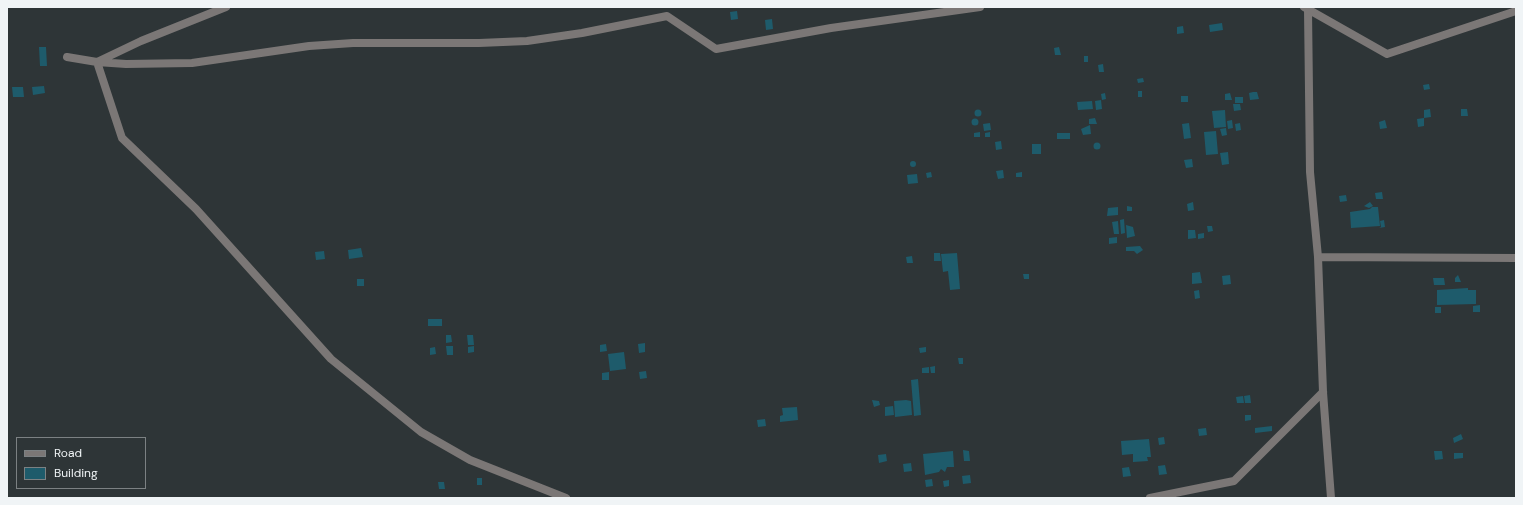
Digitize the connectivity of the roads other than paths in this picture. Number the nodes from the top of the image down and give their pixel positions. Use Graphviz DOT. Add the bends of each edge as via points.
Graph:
graph roads {
  1 [pos="226,7"];
  2 [pos="980,7"];
  3 [pos="1306,8"];
  4 [pos="1516,11"];
  5 [pos="68,57"];
  6 [pos="97,62"];
  7 [pos="1318,257"];
  8 [pos="1516,258"];
  9 [pos="1324,392"];
  10 [pos="566,498"];
  11 [pos="1150,498"];
  12 [pos="1331,498"];
  1 -- 6 [label="street" via="141,41"];
  2 -- 6 [label="street" via="831,28 716,49 667,16 527,41 353,43 309,46 192,63"];
  3 -- 4 [label="street" via="1387,54"];
  3 -- 7 [label="street" via="1310,172"];
  5 -- 6 [label="street"];
  6 -- 10 [label="street" via="122,138 196,209 331,359 421,432 470,460"];
  7 -- 8 [label="street"];
  7 -- 9 [label="street"];
  9 -- 11 [label="street" via="1234,481"];
  9 -- 12 [label="street"];
}
